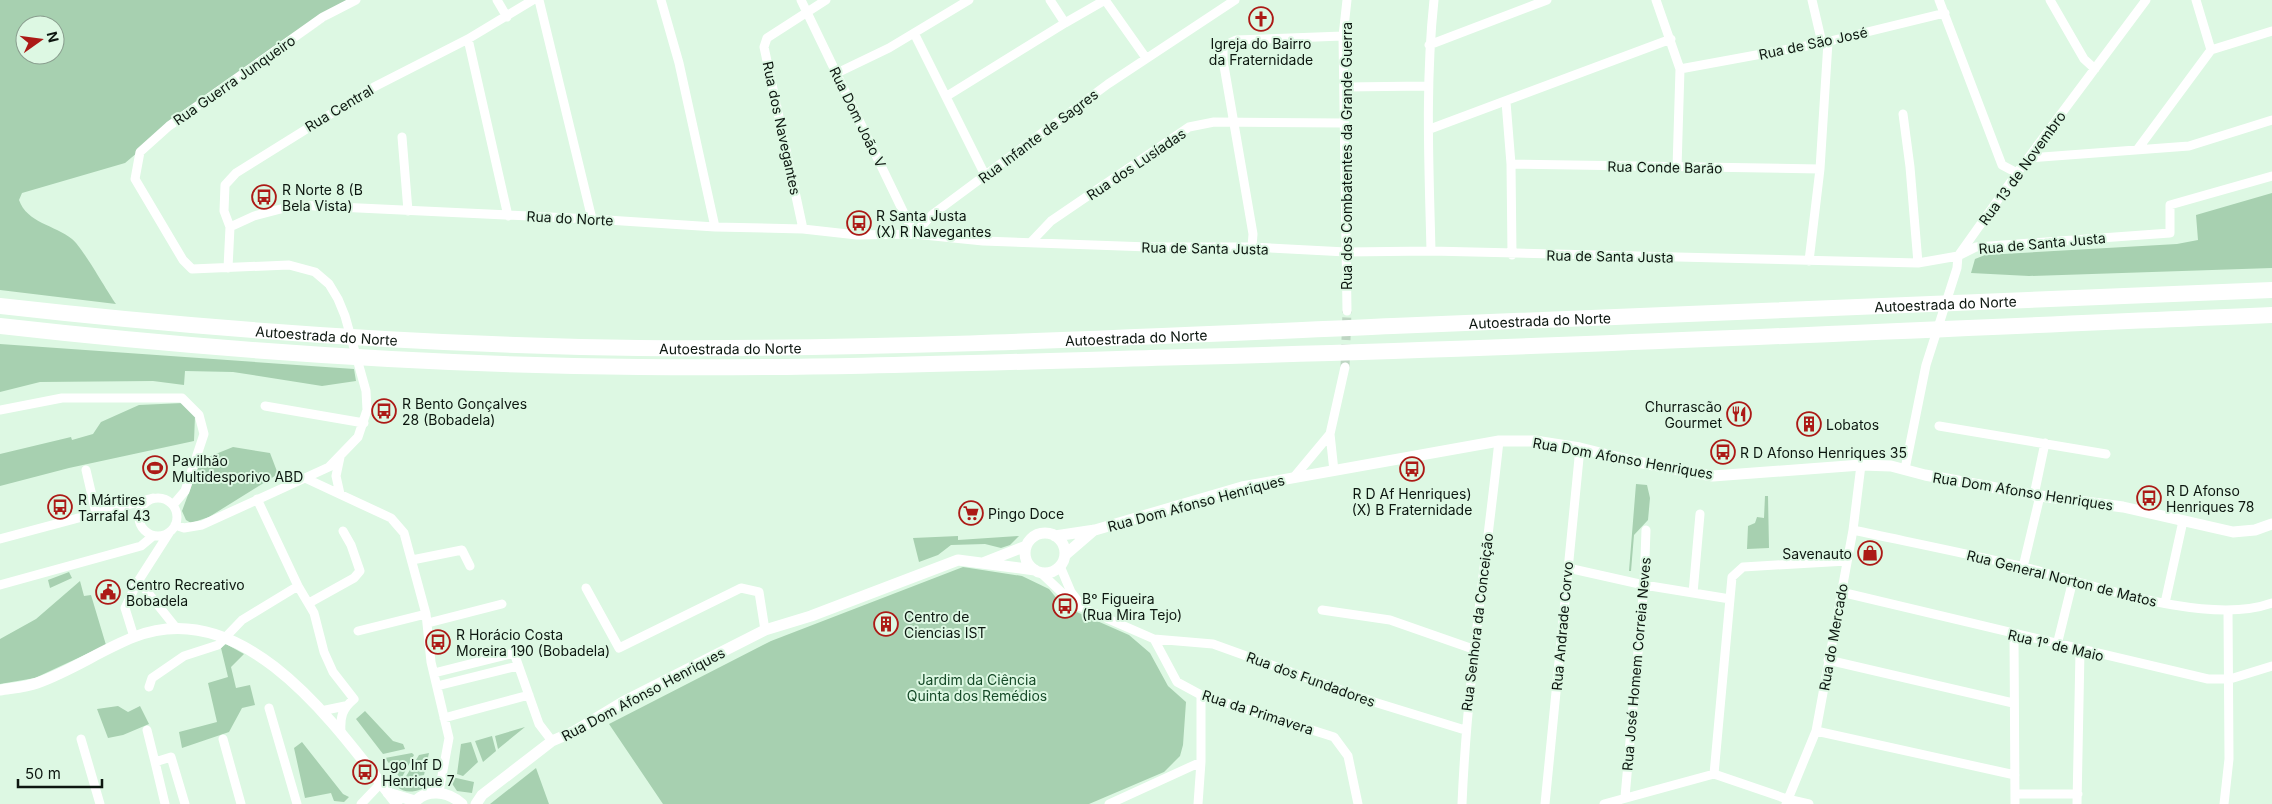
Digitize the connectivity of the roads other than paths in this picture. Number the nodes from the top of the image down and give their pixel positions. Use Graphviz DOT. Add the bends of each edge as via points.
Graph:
graph roads {
  1 [pos="356,0"];
  2 [pos="497,0"];
  3 [pos="533,0"];
  4 [pos="539,0"];
  5 [pos="661,0"];
  6 [pos="801,0"];
  7 [pos="826,0"];
  8 [pos="969,0"];
  9 [pos="1050,0"];
  10 [pos="1106,0"];
  11 [pos="1235,0"];
  12 [pos="1347,0"];
  13 [pos="1434,0"];
  14 [pos="1547,0"];
  15 [pos="1656,0"];
  16 [pos="1812,0"];
  17 [pos="1939,0"];
  18 [pos="2050,0"];
  19 [pos="2196,0"];
  20 [pos="2144,1"];
  21 [pos="808,13"];
  22 [pos="1945,13"];
  23 [pos="507,17"];
  24 [pos="1065,23"];
  25 [pos="2272,31"];
  26 [pos="914,33"];
  27 [pos="1343,36"];
  28 [pos="468,39"];
  29 [pos="1671,39"];
  30 [pos="1825,42"];
  31 [pos="1429,45"];
  32 [pos="2211,50"];
  33 [pos="1146,58"];
  34 [pos="1680,69"];
  35 [pos="2095,69"];
  36 [pos="837,73"];
  37 [pos="1427,86"];
  38 [pos="1344,87"];
  39 [pos="947,96"];
  40 [pos="1506,102"];
  41 [pos="1903,114"];
  42 [pos="2272,120"];
  43 [pos="1234,121"];
  44 [pos="1344,123"];
  45 [pos="1430,129"];
  46 [pos="402,137"];
  47 [pos="2137,150"];
  48 [pos="2030,158"];
  49 [pos="1511,164"];
  50 [pos="1677,168"];
  51 [pos="1820,169"];
  52 [pos="2017,173"];
  53 [pos="985,175"];
  54 [pos="2272,176"];
  55 [pos="408,211"];
  56 [pos="508,216"];
  57 [pos="592,219"];
  58 [pos="230,227"];
  59 [pos="715,227"];
  60 [pos="803,229"];
  61 [pos="914,234"];
  62 [pos="1032,241"];
  63 [pos="1252,247"];
  64 [pos="1431,251"];
  65 [pos="1346,252"];
  66 [pos="1512,254"];
  67 [pos="1958,256"];
  68 [pos="1809,261"];
  69 [pos="1918,264"];
  70 [pos="228,268"];
  71 [pos="2272,290"];
  72 [pos="0,306"];
  73 [pos="1347,311"];
  74 [pos="2272,315"];
  75 [pos="0,326"];
  76 [pos="1345,367"];
  77 [pos="265,406"];
  78 [pos="0,410"];
  79 [pos="364,423"];
  80 [pos="1939,426"];
  81 [pos="1330,434"];
  82 [pos="1499,441"];
  83 [pos="2045,443"];
  84 [pos="1580,448"];
  85 [pos="2106,454"];
  86 [pos="340,457"];
  87 [pos="1861,465"];
  88 [pos="1905,469"];
  89 [pos="86,470"];
  90 [pos="1334,471"];
  91 [pos="1295,476"];
  92 [pos="305,478"];
  93 [pos="340,494"];
  94 [pos="2037,496"];
  95 [pos="153,498"];
  96 [pos="257,499"];
  97 [pos="173,505"];
  98 [pos="96,513"];
  99 [pos="1700,514"];
  100 [pos="2183,521"];
  101 [pos="2272,524"];
  102 [pos="172,529"];
  103 [pos="1095,530"];
  104 [pos="1646,530"];
  105 [pos="1853,530"];
  106 [pos="343,531"];
  107 [pos="153,536"];
  108 [pos="1055,536"];
  109 [pos="0,539"];
  110 [pos="1026,546"];
  111 [pos="412,560"];
  112 [pos="1062,560"];
  113 [pos="985,562"];
  114 [pos="1847,562"];
  115 [pos="470,566"];
  116 [pos="2023,567"];
  117 [pos="1568,568"];
  118 [pos="1038,571"];
  119 [pos="2073,580"];
  120 [pos="0,585"];
  121 [pos="1644,585"];
  122 [pos="298,586"];
  123 [pos="586,588"];
  124 [pos="145,589"];
  125 [pos="1841,592"];
  126 [pos="1693,593"];
  127 [pos="1730,599"];
  128 [pos="309,603"];
  129 [pos="2165,603"];
  130 [pos="2272,603"];
  131 [pos="502,604"];
  132 [pos="1082,607"];
  133 [pos="1322,610"];
  134 [pos="2228,611"];
  135 [pos="426,614"];
  136 [pos="428,623"];
  137 [pos="177,629"];
  138 [pos="765,630"];
  139 [pos="358,631"];
  140 [pos="2014,635"];
  141 [pos="134,637"];
  142 [pos="226,638"];
  143 [pos="1154,639"];
  144 [pos="2057,645"];
  145 [pos="1473,649"];
  146 [pos="2080,651"];
  147 [pos="1828,660"];
  148 [pos="518,666"];
  149 [pos="2272,666"];
  150 [pos="434,673"];
  151 [pos="2230,679"];
  152 [pos="149,686"];
  153 [pos="437,686"];
  154 [pos="0,690"];
  155 [pos="529,695"];
  156 [pos="1201,695"];
  157 [pos="2014,702"];
  158 [pos="345,706"];
  159 [pos="269,708"];
  160 [pos="321,711"];
  161 [pos="444,718"];
  162 [pos="147,730"];
  163 [pos="1465,730"];
  164 [pos="1816,731"];
  165 [pos="341,732"];
  166 [pos="80,739"];
  167 [pos="223,739"];
  168 [pos="552,741"];
  169 [pos="155,762"];
  170 [pos="1201,762"];
  171 [pos="1714,774"];
  172 [pos="2015,775"];
  173 [pos="384,788"];
  174 [pos="439,792"];
  175 [pos="2016,794"];
  176 [pos="2078,794"];
  177 [pos="1625,798"];
  178 [pos="479,800"];
  179 [pos="414,802"];
  180 [pos="1786,802"];
  181 [pos="461,803"];
  182 [pos="100,804"];
  183 [pos="165,804"];
  184 [pos="184,804"];
  185 [pos="241,804"];
  186 [pos="297,804"];
  187 [pos="361,804"];
  188 [pos="396,804"];
  189 [pos="1109,804"];
  190 [pos="1198,804"];
  191 [pos="1358,804"];
  192 [pos="1462,804"];
  193 [pos="1545,804"];
  194 [pos="1604,804"];
  195 [pos="1809,804"];
  196 [pos="2015,804"];
  197 [pos="2078,804"];
  198 [pos="2224,804"];
  1 -- 70 [label="street, Rua Guerra Junqueiro" via="323,17 169,126 140,152 135,179 183,260 192,269"];
  2 -- 23 [label="street"];
  3 -- 23 [label="street, Rua Central"];
  4 -- 57 [label="street"];
  5 -- 59 [label="street" via="679,63"];
  6 -- 21 [label="street, Rua Dom João V"];
  7 -- 21 [label="street, Rua dos Navegantes"];
  8 -- 26 [label="street"];
  9 -- 24 [label="street"];
  10 -- 24 [label="street"];
  10 -- 33 [label="street"];
  11 -- 33 [label="street, Rua Infante de Sagres"];
  12 -- 27 [label="street, Rua dos Combatentes da Grande Guerra"];
  13 -- 31 [label="street"];
  14 -- 31 [label="street"];
  15 -- 29 [label="street"];
  16 -- 30 [label="street"];
  17 -- 22 [label="street"];
  18 -- 35 [label="street" via="2084,59"];
  19 -- 32 [label="street"];
  20 -- 35 [label="street, Rua 13 de Novembro"];
  21 -- 36 [label="street, Rua Dom João V"];
  21 -- 60 [label="street, Rua dos Navegantes" via="768,38 764,47"];
  22 -- 30 [label="street, Rua de São José"];
  22 -- 52 [label="street" via="2002,165"];
  23 -- 28 [label="street, Rua Central"];
  24 -- 39 [label="street"];
  25 -- 32 [label="street"];
  26 -- 36 [label="street"];
  26 -- 39 [label="street"];
  27 -- 38 [label="street, Rua dos Combatentes da Grande Guerra"];
  27 -- 43 [label="street" via="1236,40 1224,46 1223,60"];
  28 -- 56 [label="street"];
  28 -- 58 [label="street, Rua Central" via="374,87 236,173 225,185 224,211"];
  29 -- 34 [label="street"];
  29 -- 40 [label="street"];
  30 -- 34 [label="street, Rua de São José"];
  30 -- 51 [label="street"];
  31 -- 37 [label="street"];
  32 -- 47 [label="street"];
  33 -- 53 [label="street, Rua Infante de Sagres"];
  34 -- 50 [label="street"];
  35 -- 48 [label="street, Rua 13 de Novembro"];
  36 -- 61 [label="street, Rua Dom João V"];
  37 -- 38 [label="street"];
  37 -- 45 [label="street"];
  38 -- 44 [label="street, Rua dos Combatentes da Grande Guerra"];
  39 -- 53 [label="street"];
  40 -- 45 [label="street"];
  40 -- 49 [label="street"];
  41 -- 69 [label="street"];
  42 -- 47 [label="street" via="2189,146"];
  43 -- 44 [label="street, Rua dos Lusíadas"];
  43 -- 62 [label="street, Rua dos Lusíadas" via="1189,127 1050,221"];
  43 -- 63 [label="street" via="1253,234"];
  44 -- 65 [label="street, Rua dos Combatentes da Grande Guerra"];
  45 -- 64 [label="street"];
  46 -- 55 [label="street"];
  47 -- 48 [label="street"];
  48 -- 52 [label="street, Rua 13 de Novembro"];
  49 -- 50 [label="street, Rua Conde Barão"];
  49 -- 66 [label="street"];
  50 -- 51 [label="street, Rua Conde Barão"];
  51 -- 68 [label="street"];
  52 -- 67 [label="street, Rua 13 de Novembro"];
  53 -- 61 [label="street, Rua Infante de Sagres" via="933,214"];
  54 -- 67 [label="street, Rua de Santa Justa" via="2170,206 2170,233 1987,245"];
  55 -- 56 [label="street, Rua do Norte"];
  55 -- 58 [label="street, Rua do Norte" via="296,206 254,216"];
  56 -- 57 [label="street, Rua do Norte"];
  57 -- 59 [label="street, Rua do Norte"];
  58 -- 70 [label="street, Rua Central"];
  59 -- 60 [label="street, Rua do Norte"];
  60 -- 61 [label="street, Rua do Norte" via="857,235"];
  61 -- 62 [label="street, Rua de Santa Justa" via="983,241"];
  62 -- 63 [label="street, Rua de Santa Justa" via="1149,247"];
  63 -- 65 [label="street, Rua de Santa Justa"];
  64 -- 65 [label="street, Rua de Santa Justa"];
  64 -- 66 [label="street, Rua de Santa Justa"];
  65 -- 73 [label="street, Rua dos Combatentes da Grande Guerra"];
  66 -- 68 [label="street, Rua de Santa Justa"];
  67 -- 69 [label="street, Rua de Santa Justa"];
  67 -- 88 [label="street" via="1926,365"];
  68 -- 69 [label="street, Rua de Santa Justa"];
  70 -- 79 [label="street" via="289,265 315,272 329,284 345,316 363,375 367,410"];
  71 -- 72 [label="highway, Autoestrada do Norte" via="870,347 632,348 399,339"];
  74 -- 75 [label="highway, Autoestrada do Norte" via="1401,352 976,364 653,368 248,350"];
  76 -- 81 [label="street"];
  77 -- 79 [label="street"];
  78 -- 97 [label="street" via="62,398 182,398 199,415 204,434 185,491"];
  79 -- 86 [label="street" via="358,437"];
  80 -- 83 [label="street"];
  81 -- 90 [label="street"];
  81 -- 91 [label="street"];
  82 -- 84 [label="street, Rua Dom Afonso Henriques" via="1535,441"];
  82 -- 90 [label="street, Rua Dom Afonso Henriques"];
  82 -- 145 [label="street, Rua Senhora da Conceição"];
  83 -- 85 [label="street"];
  83 -- 94 [label="street"];
  84 -- 87 [label="street, Rua Dom Afonso Henriques" via="1713,476"];
  84 -- 117 [label="street, Rua Andrade Corvo"];
  86 -- 92 [label="street" via="329,467"];
  86 -- 93 [label="street" via="336,476"];
  87 -- 88 [label="street, Rua Dom Afonso Henriques"];
  87 -- 105 [label="street, Rua do Mercado"];
  88 -- 94 [label="street, Rua Dom Afonso Henriques"];
  89 -- 98 [label="street"];
  90 -- 91 [label="street, Rua Dom Afonso Henriques"];
  91 -- 103 [label="street, Rua Dom Afonso Henriques" via="1242,487"];
  92 -- 93 [label="street"];
  92 -- 96 [label="street"];
  93 -- 111 [label="street" via="391,518 404,533"];
  94 -- 100 [label="street, Rua Dom Afonso Henriques" via="2124,508"];
  94 -- 116 [label="street"];
  95 -- 97 [label="street" via="164,499"];
  95 -- 98 [label="street"];
  95 -- 107 [label="street" via="138,514 144,530"];
  96 -- 102 [label="street" via="202,525"];
  96 -- 122 [label="street"];
  97 -- 102 [label="street" via="177,515"];
  98 -- 109 [label="street"];
  99 -- 126 [label="street"];
  100 -- 101 [label="street, Rua Dom Afonso Henriques" via="2233,532"];
  100 -- 129 [label="street"];
  102 -- 107 [label="street"];
  102 -- 141 [label="street" via="125,608"];
  103 -- 108 [label="street, Rua Dom Afonso Henriques"];
  103 -- 112 [label="street, Rua Dom Afonso Henriques"];
  104 -- 121 [label="street, Rua José Homem Correia Neves"];
  105 -- 114 [label="street, Rua do Mercado"];
  105 -- 116 [label="street, Rua General Norton de Matos"];
  106 -- 128 [label="street" via="360,571 354,578"];
  107 -- 120 [label="street" via="141,546"];
  108 -- 110 [label="street" via="1039,534"];
  108 -- 112 [label="street" via="1063,544"];
  110 -- 113 [label="street, Rua Dom Afonso Henriques"];
  110 -- 118 [label="street" via="1026,560"];
  111 -- 115 [label="street" via="462,550"];
  111 -- 135 [label="street"];
  112 -- 118 [label="street" via="1054,570"];
  112 -- 132 [label="street" via="1076,600"];
  113 -- 118 [label="street, Rua Dom Afonso Henriques"];
  113 -- 138 [label="street, Rua Dom Afonso Henriques" via="958,560 811,616"];
  114 -- 125 [label="street, Rua do Mercado"];
  114 -- 127 [label="street" via="1744,567 1732,577"];
  116 -- 119 [label="street, Rua General Norton de Matos"];
  117 -- 121 [label="street"];
  117 -- 193 [label="street, Rua Andrade Corvo"];
  118 -- 132 [label="street" via="1069,601"];
  119 -- 129 [label="street, Rua General Norton de Matos"];
  119 -- 144 [label="street"];
  121 -- 126 [label="street"];
  121 -- 177 [label="street, Rua José Homem Correia Neves"];
  122 -- 128 [label="street"];
  122 -- 142 [label="street" via="254,611"];
  123 -- 138 [label="street" via="619,648 740,588 759,592"];
  124 -- 137 [label="street"];
  125 -- 140 [label="street, Rua 1º de Maio"];
  125 -- 147 [label="street, Rua do Mercado"];
  126 -- 127 [label="street"];
  127 -- 171 [label="street"];
  128 -- 158 [label="street" via="333,672 354,699"];
  129 -- 134 [label="street, Rua General Norton de Matos"];
  130 -- 134 [label="street, Rua General Norton de Matos"];
  131 -- 136 [label="street"];
  132 -- 143 [label="street"];
  133 -- 145 [label="street" via="1390,620"];
  134 -- 151 [label="street"];
  135 -- 136 [label="street"];
  135 -- 139 [label="street"];
  136 -- 150 [label="street"];
  137 -- 141 [label="street"];
  137 -- 142 [label="street" via="186,628"];
  138 -- 168 [label="street, Rua Dom Afonso Henriques"];
  140 -- 144 [label="street, Rua 1º de Maio"];
  140 -- 157 [label="street"];
  141 -- 154 [label="street" via="36,683"];
  142 -- 152 [label="street" via="184,656 152,678"];
  142 -- 160 [label="street" via="268,662"];
  143 -- 156 [label="street, Rua da Primavera" via="1177,682"];
  143 -- 163 [label="street, Rua dos Fundadores" via="1213,644 1374,702"];
  144 -- 146 [label="street, Rua 1º de Maio"];
  145 -- 163 [label="street, Rua Senhora da Conceição"];
  146 -- 151 [label="street, Rua 1º de Maio" via="2208,680"];
  146 -- 176 [label="street"];
  147 -- 157 [label="street"];
  147 -- 164 [label="street, Rua do Mercado"];
  148 -- 150 [label="street" via="514,653"];
  148 -- 153 [label="street"];
  148 -- 155 [label="street"];
  149 -- 151 [label="street, Rua 1º de Maio"];
  150 -- 153 [label="street"];
  151 -- 198 [label="street" via="2229,759"];
  153 -- 161 [label="street"];
  155 -- 161 [label="street"];
  155 -- 168 [label="street" via="539,724"];
  156 -- 170 [label="street"];
  156 -- 191 [label="street, Rua da Primavera" via="1334,737 1348,756"];
  157 -- 172 [label="street"];
  158 -- 160 [label="street"];
  158 -- 165 [label="street" via="341,714"];
  159 -- 186 [label="street"];
  160 -- 165 [label="street"];
  161 -- 174 [label="street" via="449,738"];
  162 -- 169 [label="street"];
  163 -- 192 [label="street, Rua Senhora da Conceição"];
  164 -- 172 [label="street"];
  164 -- 180 [label="street, Rua do Mercado"];
  165 -- 173 [label="street"];
  166 -- 182 [label="street"];
  167 -- 185 [label="street"];
  168 -- 178 [label="street, Rua Dom Afonso Henriques"];
  169 -- 183 [label="street"];
  169 -- 184 [label="street" via="171,757"];
  170 -- 189 [label="street"];
  170 -- 190 [label="street"];
  171 -- 177 [label="street"];
  171 -- 180 [label="street"];
  172 -- 175 [label="street"];
  173 -- 179 [label="street"];
  173 -- 187 [label="street"];
  173 -- 188 [label="street"];
  174 -- 179 [label="street" via="426,794"];
  174 -- 181 [label="street" via="451,795"];
  175 -- 176 [label="street"];
  175 -- 196 [label="street"];
  176 -- 197 [label="street"];
  177 -- 194 [label="street"];
  178 -- 181 [label="street, Rua Dom Afonso Henriques"];
  180 -- 195 [label="street"];
}
